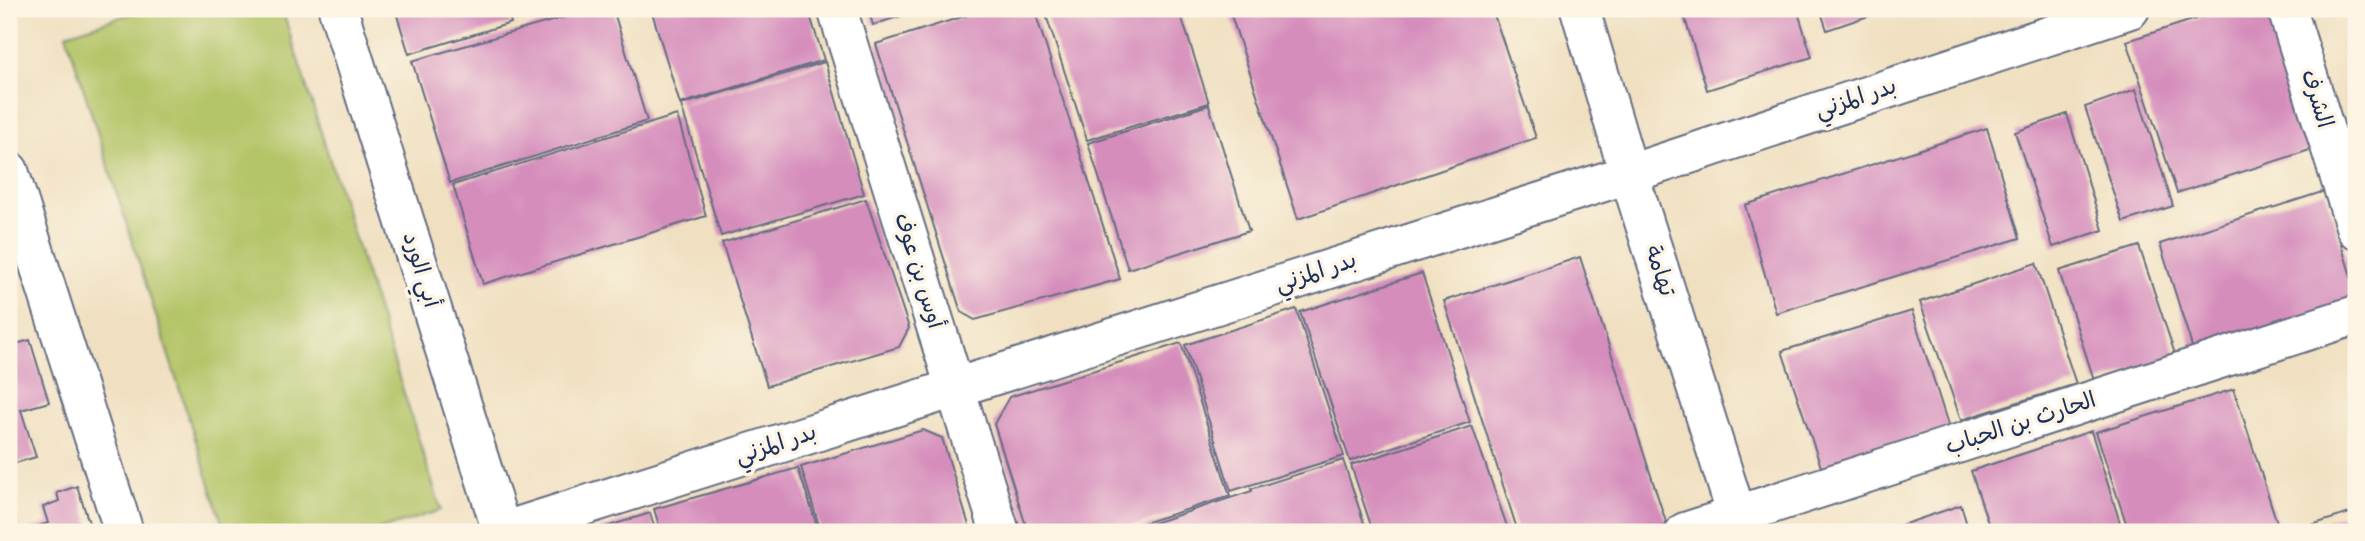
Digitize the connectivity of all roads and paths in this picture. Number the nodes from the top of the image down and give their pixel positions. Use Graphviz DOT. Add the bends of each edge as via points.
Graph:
graph roads {
  1 [pos="338,9"];
  2 [pos="837,9"];
  3 [pos="1580,9"];
  4 [pos="2130,9"];
  5 [pos="2287,9"];
  6 [pos="9,171"];
  7 [pos="1629,174"];
  8 [pos="2356,229"];
  9 [pos="2356,316"];
  10 [pos="954,388"];
  11 [pos="1740,524"];
  12 [pos="124,532"];
  13 [pos="501,532"];
  14 [pos="1000,532"];
  15 [pos="1685,532"];
  1 -- 13 [label="street, أبي الورد"];
  2 -- 10 [label="street, أوس بن عوف"];
  3 -- 7 [label="street, تهامة"];
  4 -- 7 [label="street, بدر المزني"];
  5 -- 8 [label="street, الشرف"];
  6 -- 12 [label="street"];
  7 -- 10 [label="street, بدر المزني"];
  7 -- 11 [label="street, تهامة"];
  9 -- 11 [label="street, الحارث بن الحباب"];
  10 -- 13 [label="street, بدر المزني"];
  10 -- 14 [label="street, أوس بن عوف"];
  11 -- 15 [label="street, الحارث بن الحباب"];
}
